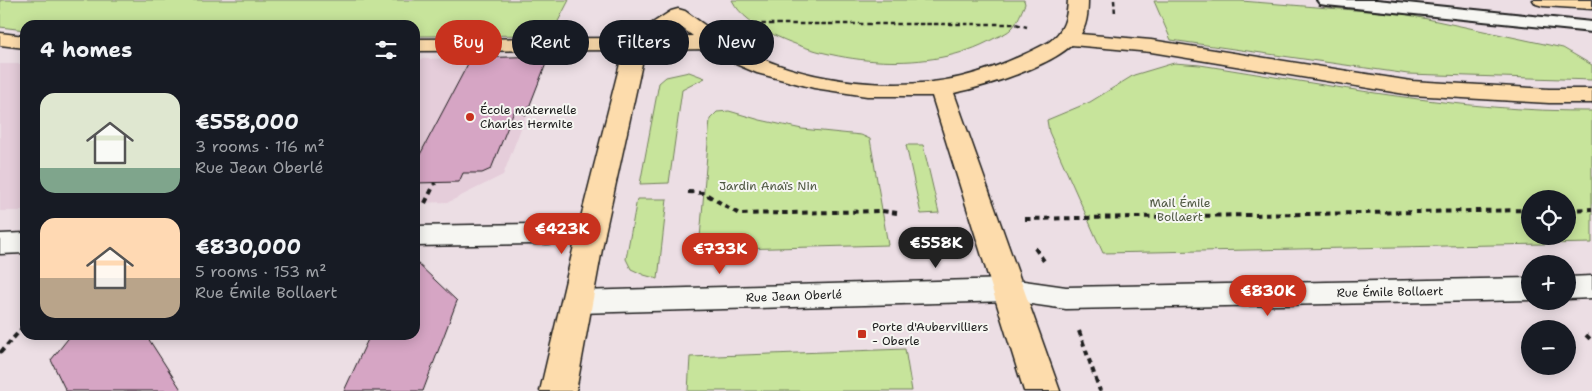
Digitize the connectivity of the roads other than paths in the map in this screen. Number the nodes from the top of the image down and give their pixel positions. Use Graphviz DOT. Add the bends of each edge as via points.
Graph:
graph roads {
  1 [pos="1078,0"];
  2 [pos="1326,0"];
  3 [pos="1544,0"];
  4 [pos="1592,3"];
  5 [pos="677,8"];
  6 [pos="663,20"];
  7 [pos="699,28"];
  8 [pos="1592,29"];
  9 [pos="0,39"];
  10 [pos="1068,39"];
  11 [pos="20,41"];
  12 [pos="420,44"];
  13 [pos="599,44"];
  14 [pos="631,65"];
  15 [pos="759,65"];
  16 [pos="941,88"];
  17 [pos="1592,96"];
  18 [pos="591,233"];
  19 [pos="420,236"];
  20 [pos="20,243"];
  21 [pos="0,244"];
  22 [pos="1592,287"];
  23 [pos="1576,288"];
  24 [pos="1521,289"];
  25 [pos="1010,290"];
  26 [pos="578,302"];
  27 [pos="558,391"];
  28 [pos="1042,391"];
  1 -- 10 [label="main road" via="1078,17"];
  2 -- 8 [label="lane"];
  3 -- 4 [label="main road"];
  5 -- 6 [label="main road"];
  5 -- 7 [label="main road"];
  9 -- 11 [label="main road"];
  10 -- 16 [label="main road" via="991,77"];
  10 -- 17 [label="main road" via="1151,46 1411,88"];
  12 -- 13 [label="main road"];
  14 -- 18 [label="main road"];
  15 -- 16 [label="main road" via="833,85 884,89"];
  16 -- 25 [label="main road"];
  18 -- 19 [label="street"];
  18 -- 26 [label="main road"];
  20 -- 21 [label="street"];
  22 -- 23 [label="street"];
  24 -- 25 [label="street, Rue Émile Bollaert" via="1066,298"];
  25 -- 26 [label="street, Rue Jean Oberlé"];
  25 -- 28 [label="main road"];
  26 -- 27 [label="main road"];
}
